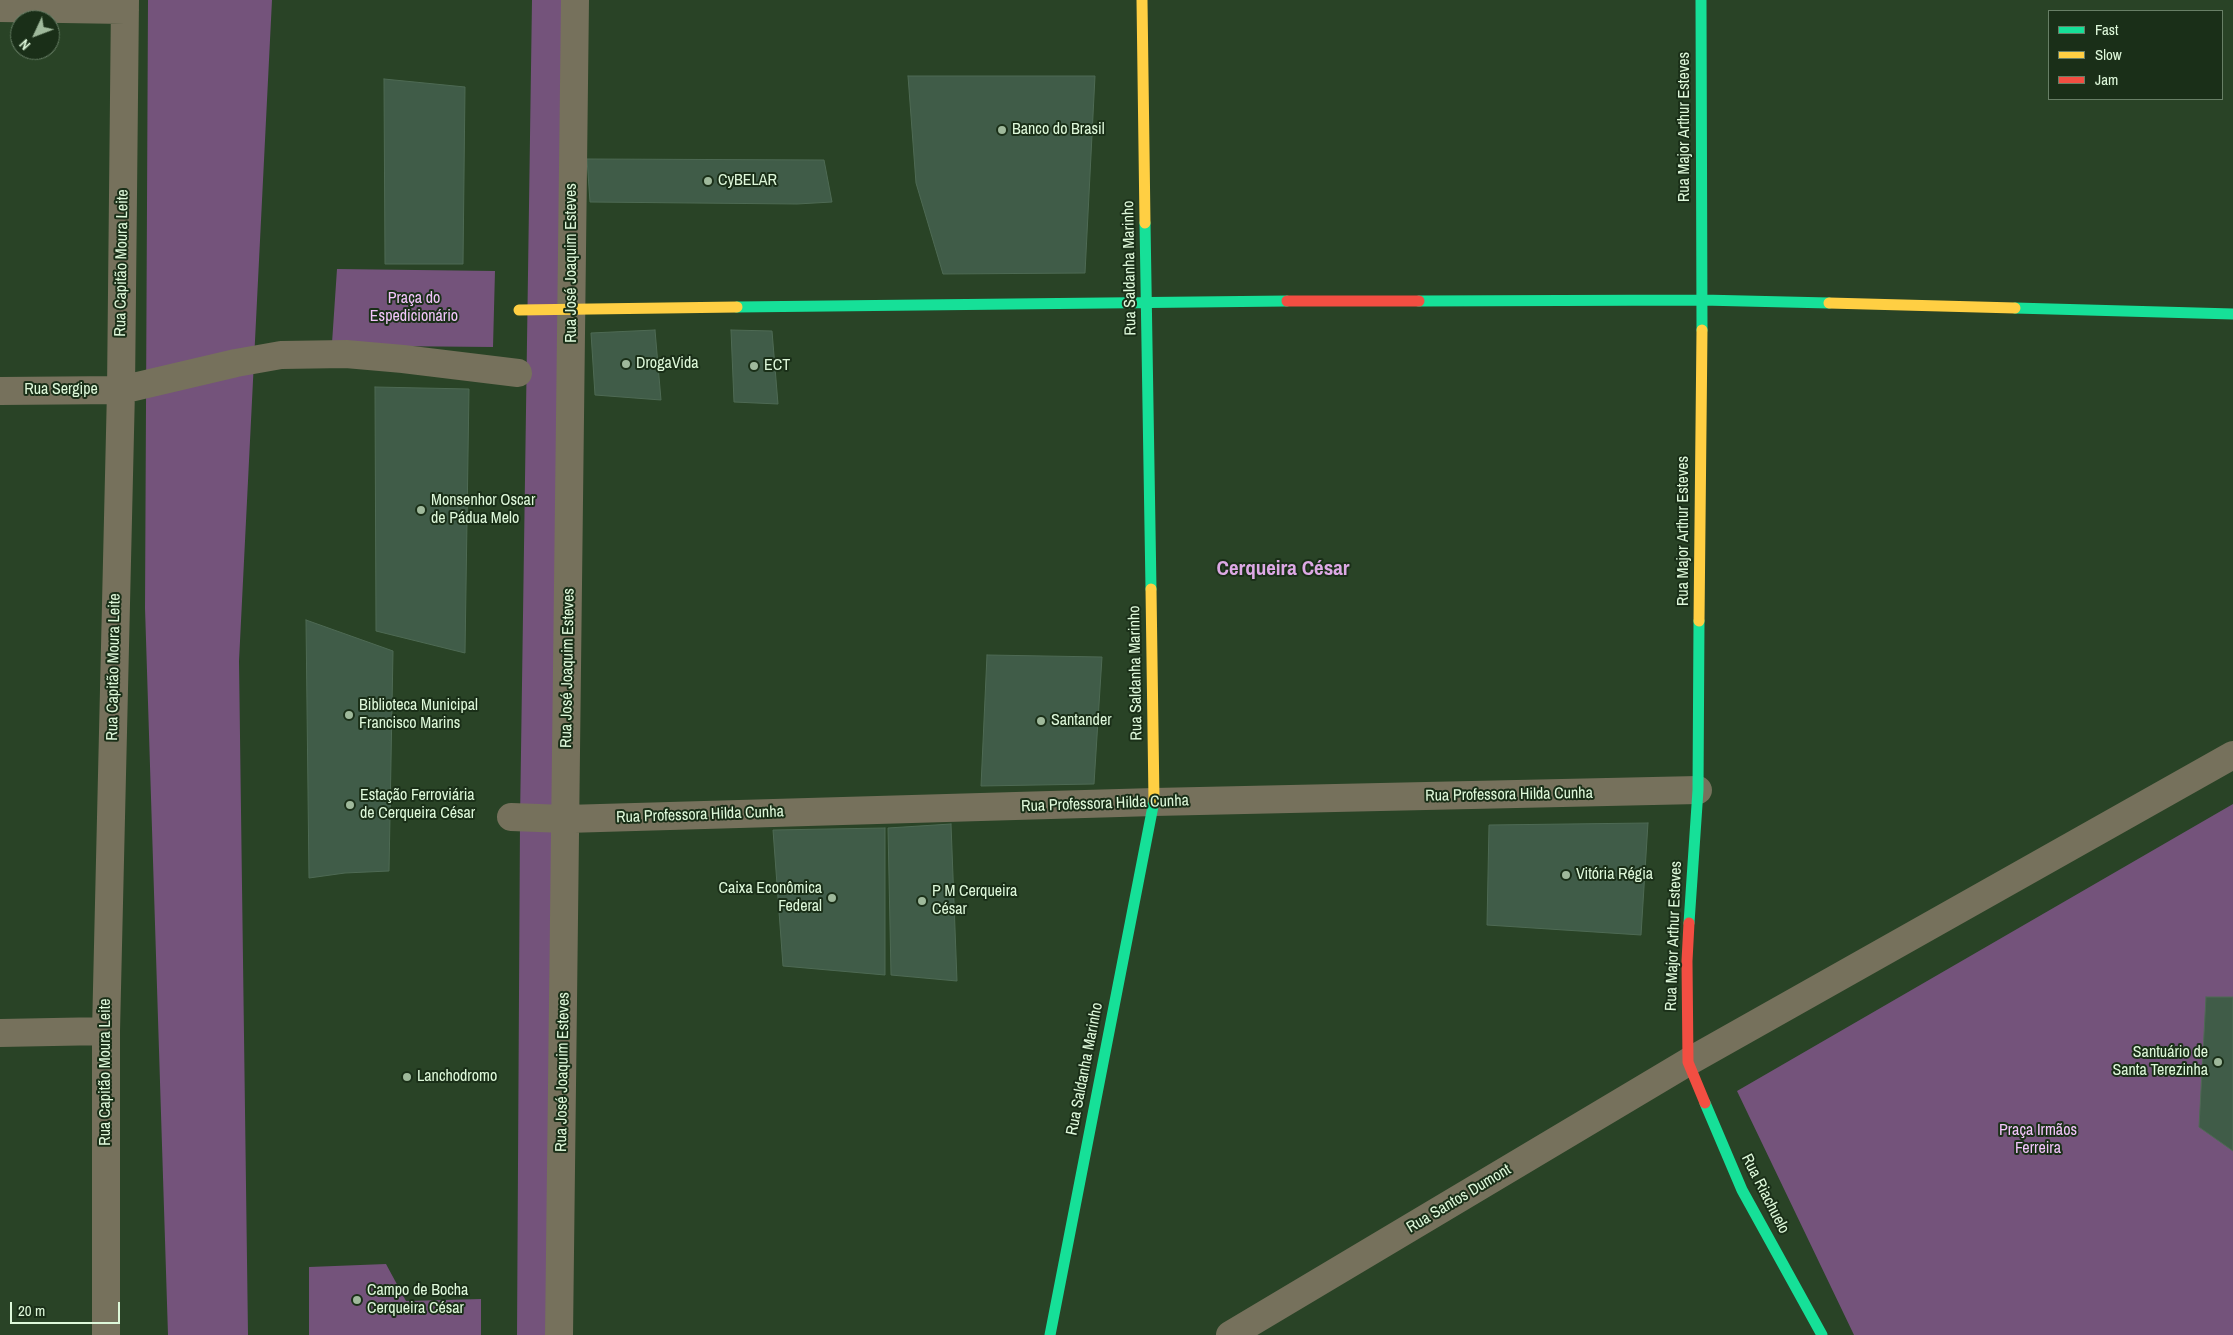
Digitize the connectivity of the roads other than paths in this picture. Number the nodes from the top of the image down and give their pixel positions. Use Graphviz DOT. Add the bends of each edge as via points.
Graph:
graph roads {
  1 [pos="574,0"];
  2 [pos="1142,0"];
  3 [pos="1701,0"];
  4 [pos="125,5"];
  5 [pos="0,8"];
  6 [pos="1702,300"];
  7 [pos="1147,301"];
  8 [pos="572,308"];
  9 [pos="519,310"];
  10 [pos="2233,314"];
  11 [pos="518,373"];
  12 [pos="121,390"];
  13 [pos="0,391"];
  14 [pos="2233,755"];
  15 [pos="1698,790"];
  16 [pos="1154,802"];
  17 [pos="511,816"];
  18 [pos="566,819"];
  19 [pos="106,1032"];
  20 [pos="0,1033"];
  21 [pos="1688,1062"];
  22 [pos="1820,1334"];
  23 [pos="106,1335"];
  24 [pos="559,1335"];
  25 [pos="1050,1335"];
  26 [pos="1230,1335"];
  1 -- 8 [label="street, Rua José Joaquim Esteves"];
  2 -- 7 [label="street, Rua Saldanha Marinho"];
  3 -- 6 [label="street, Rua Major Arthur Esteves"];
  4 -- 5 [label="street"];
  4 -- 12 [label="street, Rua Capitão Moura Leite"];
  6 -- 7 [label="street"];
  6 -- 10 [label="street"];
  6 -- 15 [label="street, Rua Major Arthur Esteves"];
  7 -- 8 [label="street"];
  7 -- 16 [label="street, Rua Saldanha Marinho"];
  8 -- 9 [label="street"];
  8 -- 18 [label="street, Rua José Joaquim Esteves"];
  11 -- 12 [label="street, Rua Sergipe" via="375,356 281,355 236,362"];
  12 -- 13 [label="street, Rua Sergipe"];
  12 -- 19 [label="street, Rua Capitão Moura Leite"];
  14 -- 21 [label="street"];
  15 -- 16 [label="street, Rua Professora Hilda Cunha"];
  15 -- 21 [label="street, Rua Major Arthur Esteves" via="1687,961"];
  16 -- 18 [label="street, Rua Professora Hilda Cunha"];
  16 -- 25 [label="street, Rua Saldanha Marinho"];
  17 -- 18 [label="street, Rua Professora Hilda Cunha"];
  18 -- 24 [label="street, Rua José Joaquim Esteves"];
  19 -- 20 [label="street"];
  19 -- 23 [label="street, Rua Capitão Moura Leite"];
  21 -- 22 [label="street, Rua Riachuelo" via="1742,1190"];
  21 -- 26 [label="street, Rua Santos Dumont"];
}
